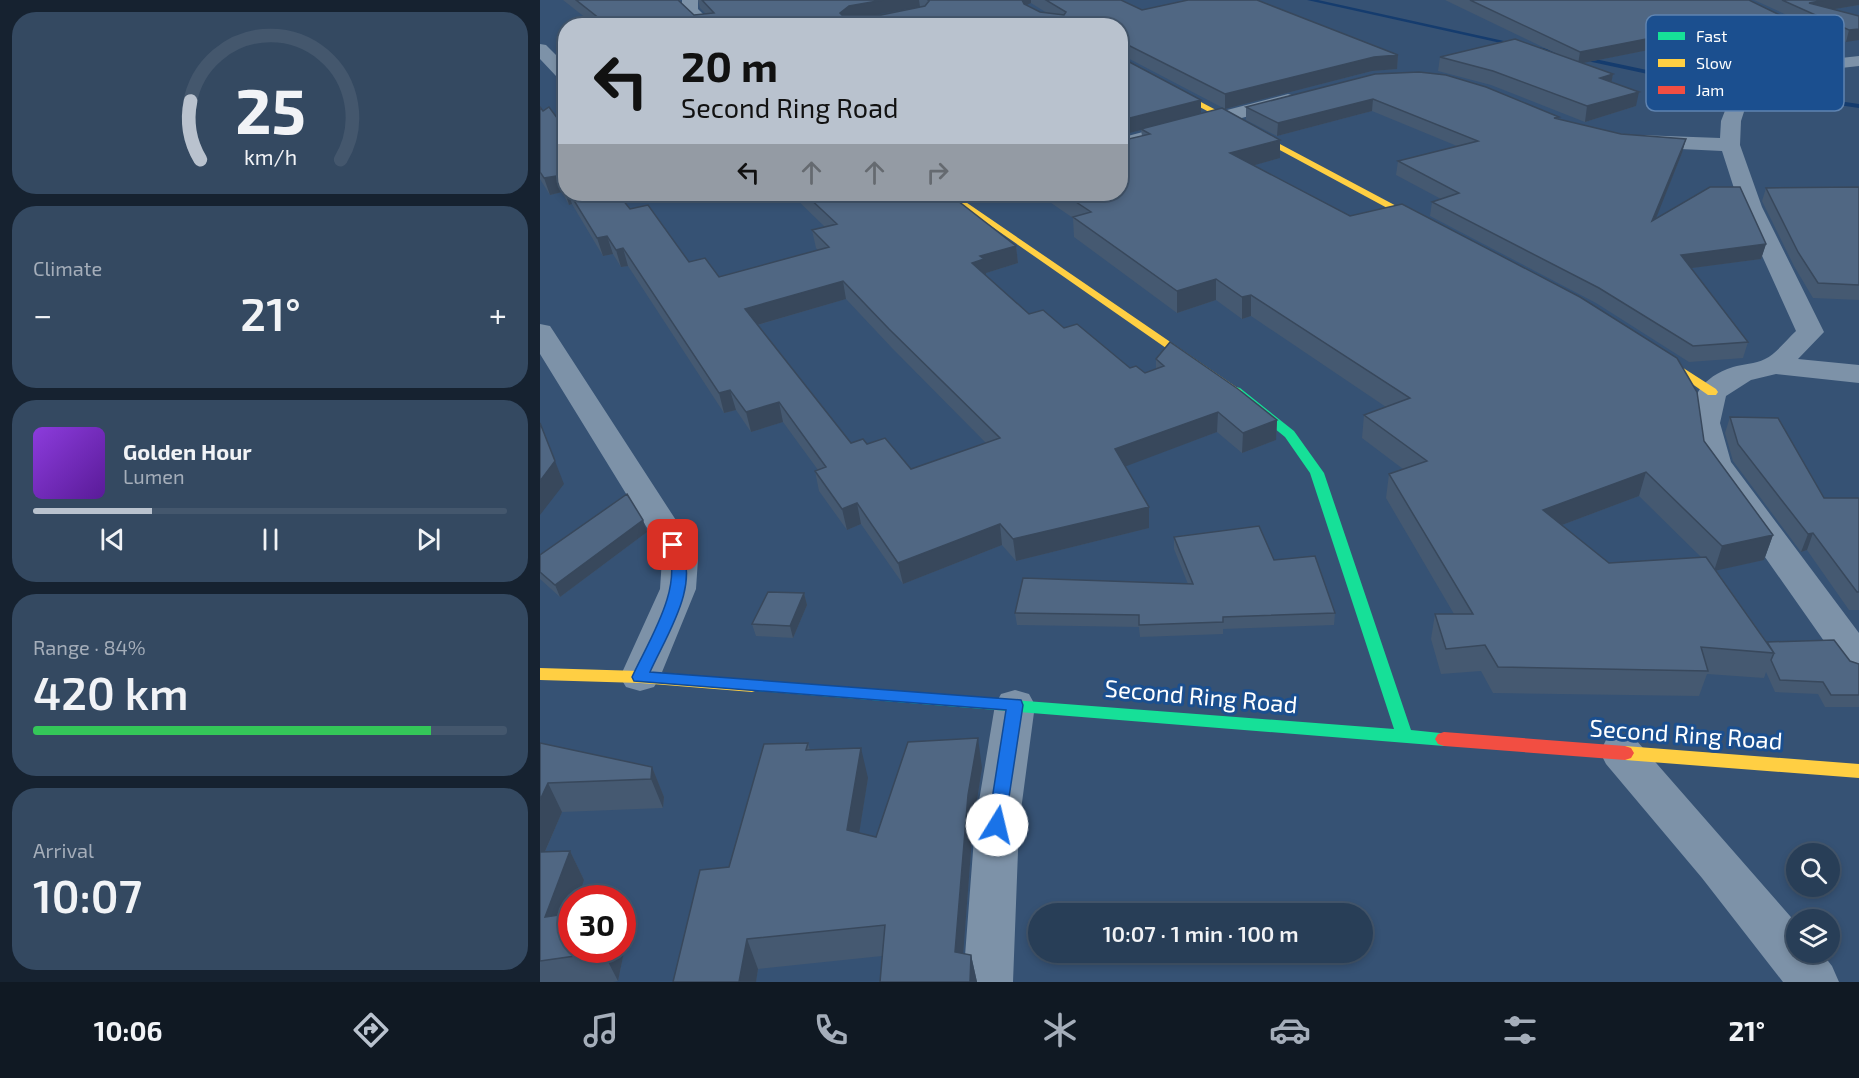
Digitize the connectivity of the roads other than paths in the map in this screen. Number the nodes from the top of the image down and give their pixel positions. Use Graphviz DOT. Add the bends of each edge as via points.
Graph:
graph roads {
  1 [pos="690,0"];
  2 [pos="698,18"];
  3 [pos="540,49"];
  4 [pos="1844,51"];
  5 [pos="1859,60"];
  6 [pos="1844,62"];
  7 [pos="1128,65"];
  8 [pos="558,66"];
  9 [pos="558,73"];
  10 [pos="540,76"];
  11 [pos="1304,96"];
  12 [pos="1735,111"];
  13 [pos="1224,118"];
  14 [pos="1622,139"];
  15 [pos="1128,142"];
  16 [pos="1730,145"];
  17 [pos="959,201"];
  18 [pos="1445,236"];
  19 [pos="540,332"];
  20 [pos="1641,344"];
  21 [pos="1776,365"];
  22 [pos="1859,374"];
  23 [pos="1712,392"];
  24 [pos="1859,661"];
  25 [pos="540,674"];
  26 [pos="640,677"];
  27 [pos="1015,705"];
  28 [pos="1405,736"];
  29 [pos="1621,752"];
  30 [pos="1859,771"];
  31 [pos="988,982"];
  32 [pos="1815,982"];
  1 -- 2 [label="street" via="690,11"];
  3 -- 8 [label="street"];
  4 -- 5 [label="street"];
  5 -- 6 [label="street"];
  7 -- 13 [label="street"];
  9 -- 10 [label="street"];
  11 -- 13 [label="street"];
  12 -- 16 [label="street"];
  13 -- 15 [label="street"];
  13 -- 18 [label="street"];
  14 -- 16 [label="street"];
  16 -- 21 [label="street" via="1751,207 1810,332"];
  17 -- 28 [label="street" via="1155,334 1290,434 1317,472"];
  19 -- 26 [label="street" via="680,559 678,590"];
  20 -- 23 [label="street"];
  21 -- 22 [label="street"];
  21 -- 23 [label="street" via="1741,374"];
  23 -- 24 [label="street" via="1705,423 1715,463"];
  25 -- 26 [label="street, Second Ring Road"];
  26 -- 27 [label="street, Second Ring Road"];
  27 -- 28 [label="street, Second Ring Road"];
  27 -- 31 [label="street" via="997,825"];
  28 -- 29 [label="street, Second Ring Road"];
  29 -- 30 [label="street, Second Ring Road"];
  29 -- 32 [label="street"];
}
